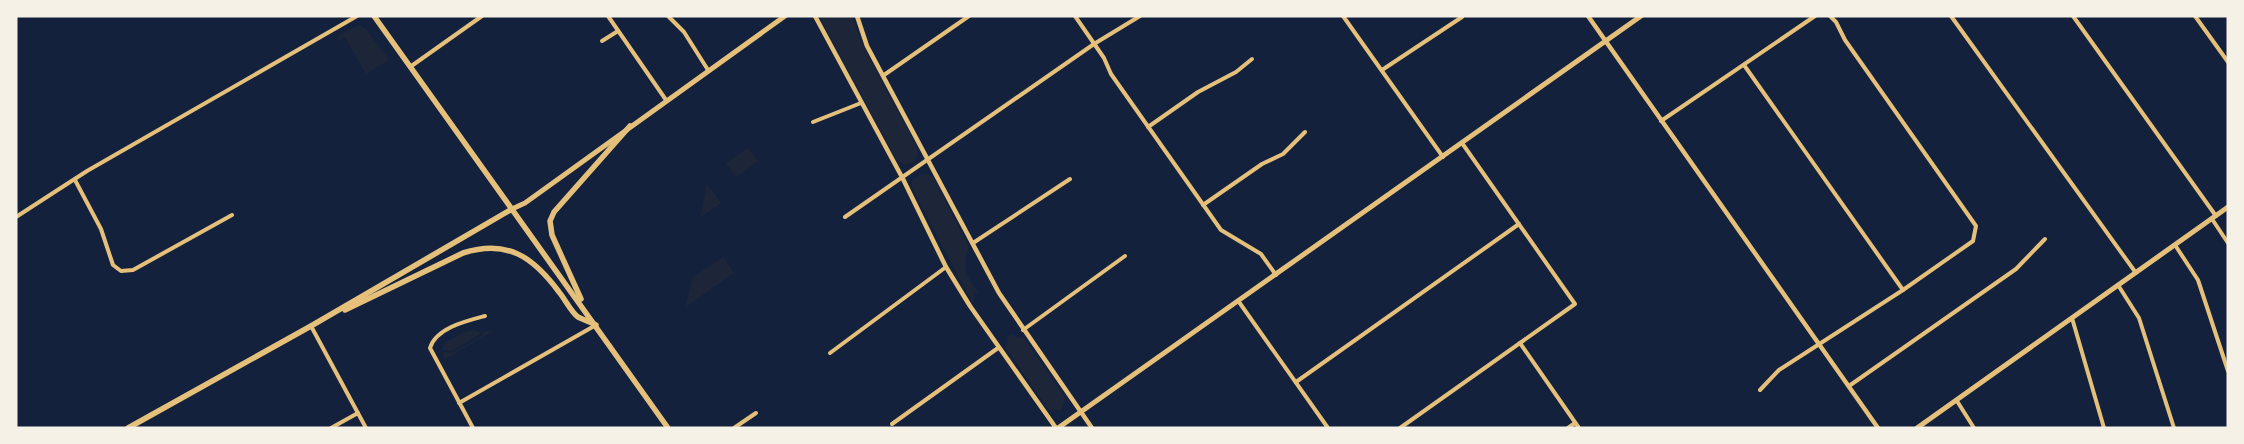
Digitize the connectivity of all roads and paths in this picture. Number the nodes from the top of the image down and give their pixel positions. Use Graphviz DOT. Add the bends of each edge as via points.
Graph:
graph roads {
  1 [pos="357,16"];
  2 [pos="374,16"];
  3 [pos="482,16"];
  4 [pos="608,16"];
  5 [pos="668,16"];
  6 [pos="786,16"];
  7 [pos="815,16"];
  8 [pos="857,16"];
  9 [pos="968,16"];
  10 [pos="1076,16"];
  11 [pos="1140,16"];
  12 [pos="1343,16"];
  13 [pos="1588,16"];
  14 [pos="1641,16"];
  15 [pos="1815,16"];
  16 [pos="1830,16"];
  17 [pos="1951,16"];
  18 [pos="2073,16"];
  19 [pos="2195,16"];
  20 [pos="1462,17"];
  21 [pos="618,31"];
  22 [pos="602,41"];
  23 [pos="1606,42"];
  24 [pos="1094,44"];
  25 [pos="1252,59"];
  26 [pos="2228,62"];
  27 [pos="1744,65"];
  28 [pos="410,67"];
  29 [pos="708,70"];
  30 [pos="1382,70"];
  31 [pos="884,75"];
  32 [pos="666,100"];
  33 [pos="861,103"];
  34 [pos="1661,121"];
  35 [pos="813,122"];
  36 [pos="630,126"];
  37 [pos="1148,128"];
  38 [pos="1305,132"];
  39 [pos="1462,143"];
  40 [pos="1443,157"];
  41 [pos="930,160"];
  42 [pos="903,179"];
  43 [pos="1070,179"];
  44 [pos="75,180"];
  45 [pos="1202,205"];
  46 [pos="2228,208"];
  47 [pos="512,209"];
  48 [pos="232,215"];
  49 [pos="16,216"];
  50 [pos="2214,217"];
  51 [pos="845,218"];
  52 [pos="1519,224"];
  53 [pos="2045,239"];
  54 [pos="973,243"];
  55 [pos="2228,243"];
  56 [pos="2175,245"];
  57 [pos="1125,256"];
  58 [pos="946,267"];
  59 [pos="2136,273"];
  60 [pos="1276,275"];
  61 [pos="2118,285"];
  62 [pos="1903,290"];
  63 [pos="1239,302"];
  64 [pos="586,310"];
  65 [pos="485,316"];
  66 [pos="2072,318"];
  67 [pos="596,325"];
  68 [pos="311,326"];
  69 [pos="1023,330"];
  70 [pos="1520,343"];
  71 [pos="1820,344"];
  72 [pos="998,348"];
  73 [pos="830,353"];
  74 [pos="2228,371"];
  75 [pos="1296,382"];
  76 [pos="1849,386"];
  77 [pos="1760,390"];
  78 [pos="1957,402"];
  79 [pos="459,403"];
  80 [pos="1080,411"];
  81 [pos="358,413"];
  82 [pos="756,413"];
  83 [pos="1575,423"];
  84 [pos="892,424"];
  85 [pos="128,428"];
  86 [pos="331,428"];
  87 [pos="366,428"];
  88 [pos="473,428"];
  89 [pos="668,428"];
  90 [pos="734,428"];
  91 [pos="1057,428"];
  92 [pos="1092,428"];
  93 [pos="1328,428"];
  94 [pos="1400,428"];
  95 [pos="1568,428"];
  96 [pos="1578,428"];
  97 [pos="1878,428"];
  98 [pos="1917,428"];
  99 [pos="1974,428"];
  100 [pos="2104,428"];
  101 [pos="2174,428"];
  1 -- 44 [label="street"];
  2 -- 28 [label="main road"];
  3 -- 28 [label="street"];
  4 -- 21 [label="street"];
  5 -- 29 [label="street" via="684,32"];
  6 -- 29 [label="main road"];
  7 -- 33 [label="street"];
  8 -- 31 [label="street" via="867,46"];
  9 -- 31 [label="street"];
  10 -- 24 [label="street"];
  11 -- 24 [label="street"];
  12 -- 30 [label="street"];
  13 -- 23 [label="street"];
  14 -- 23 [label="main road"];
  15 -- 27 [label="street"];
  16 -- 62 [label="street" via="1976,226 1973,241"];
  17 -- 59 [label="street"];
  18 -- 50 [label="street"];
  19 -- 26 [label="street"];
  20 -- 30 [label="street"];
  21 -- 22 [label="street"];
  21 -- 32 [label="street"];
  23 -- 34 [label="street"];
  23 -- 39 [label="main road"];
  24 -- 37 [label="street"];
  24 -- 41 [label="street"];
  25 -- 37 [label="street"];
  27 -- 34 [label="street"];
  27 -- 62 [label="street"];
  28 -- 47 [label="main road"];
  29 -- 32 [label="main road"];
  30 -- 40 [label="street"];
  31 -- 41 [label="street"];
  32 -- 36 [label="main road"];
  33 -- 35 [label="street"];
  33 -- 42 [label="street"];
  34 -- 71 [label="street"];
  36 -- 47 [label="main road" via="532,198"];
  36 -- 64 [label="main road" via="554,212 550,221 552,234"];
  37 -- 45 [label="street"];
  38 -- 45 [label="street" via="1283,154 1262,164"];
  39 -- 40 [label="main road"];
  39 -- 52 [label="street"];
  40 -- 60 [label="main road"];
  41 -- 42 [label="street"];
  41 -- 54 [label="street"];
  42 -- 51 [label="street"];
  42 -- 58 [label="street"];
  43 -- 54 [label="street"];
  44 -- 48 [label="street" via="101,228 113,264 121,271 133,270"];
  44 -- 49 [label="street"];
  45 -- 60 [label="street" via="1221,230 1261,254"];
  46 -- 50 [label="main road"];
  47 -- 64 [label="main road"];
  47 -- 68 [label="main road"];
  50 -- 55 [label="street"];
  50 -- 56 [label="main road"];
  52 -- 70 [label="street" via="1575,304"];
  52 -- 75 [label="street"];
  53 -- 76 [label="street" via="2016,269"];
  54 -- 69 [label="street"];
  56 -- 59 [label="main road"];
  56 -- 74 [label="street" via="2198,280"];
  57 -- 69 [label="street"];
  58 -- 72 [label="street"];
  58 -- 73 [label="street"];
  59 -- 61 [label="main road"];
  60 -- 63 [label="main road"];
  61 -- 66 [label="main road"];
  61 -- 101 [label="street" via="2139,318"];
  62 -- 71 [label="street"];
  63 -- 75 [label="street"];
  63 -- 80 [label="main road"];
  64 -- 67 [label="main road"];
  65 -- 79 [label="street" via="461,323 432,341 430,348"];
  66 -- 78 [label="main road"];
  66 -- 100 [label="street"];
  67 -- 68 [label="main road" via="577,316 546,274 525,257 500,248 482,248 463,253"];
  67 -- 79 [label="street"];
  67 -- 89 [label="main road"];
  68 -- 81 [label="street"];
  68 -- 85 [label="main road"];
  69 -- 80 [label="street"];
  70 -- 83 [label="street"];
  70 -- 94 [label="street"];
  71 -- 76 [label="street"];
  71 -- 77 [label="street" via="1779,370"];
  72 -- 84 [label="street"];
  72 -- 91 [label="street"];
  75 -- 93 [label="street"];
  76 -- 97 [label="street"];
  78 -- 98 [label="main road"];
  78 -- 99 [label="street"];
  79 -- 88 [label="street"];
  80 -- 91 [label="main road"];
  80 -- 92 [label="street"];
  81 -- 86 [label="street"];
  81 -- 87 [label="street"];
  82 -- 90 [label="street"];
  83 -- 95 [label="street"];
  83 -- 96 [label="street"];
}
